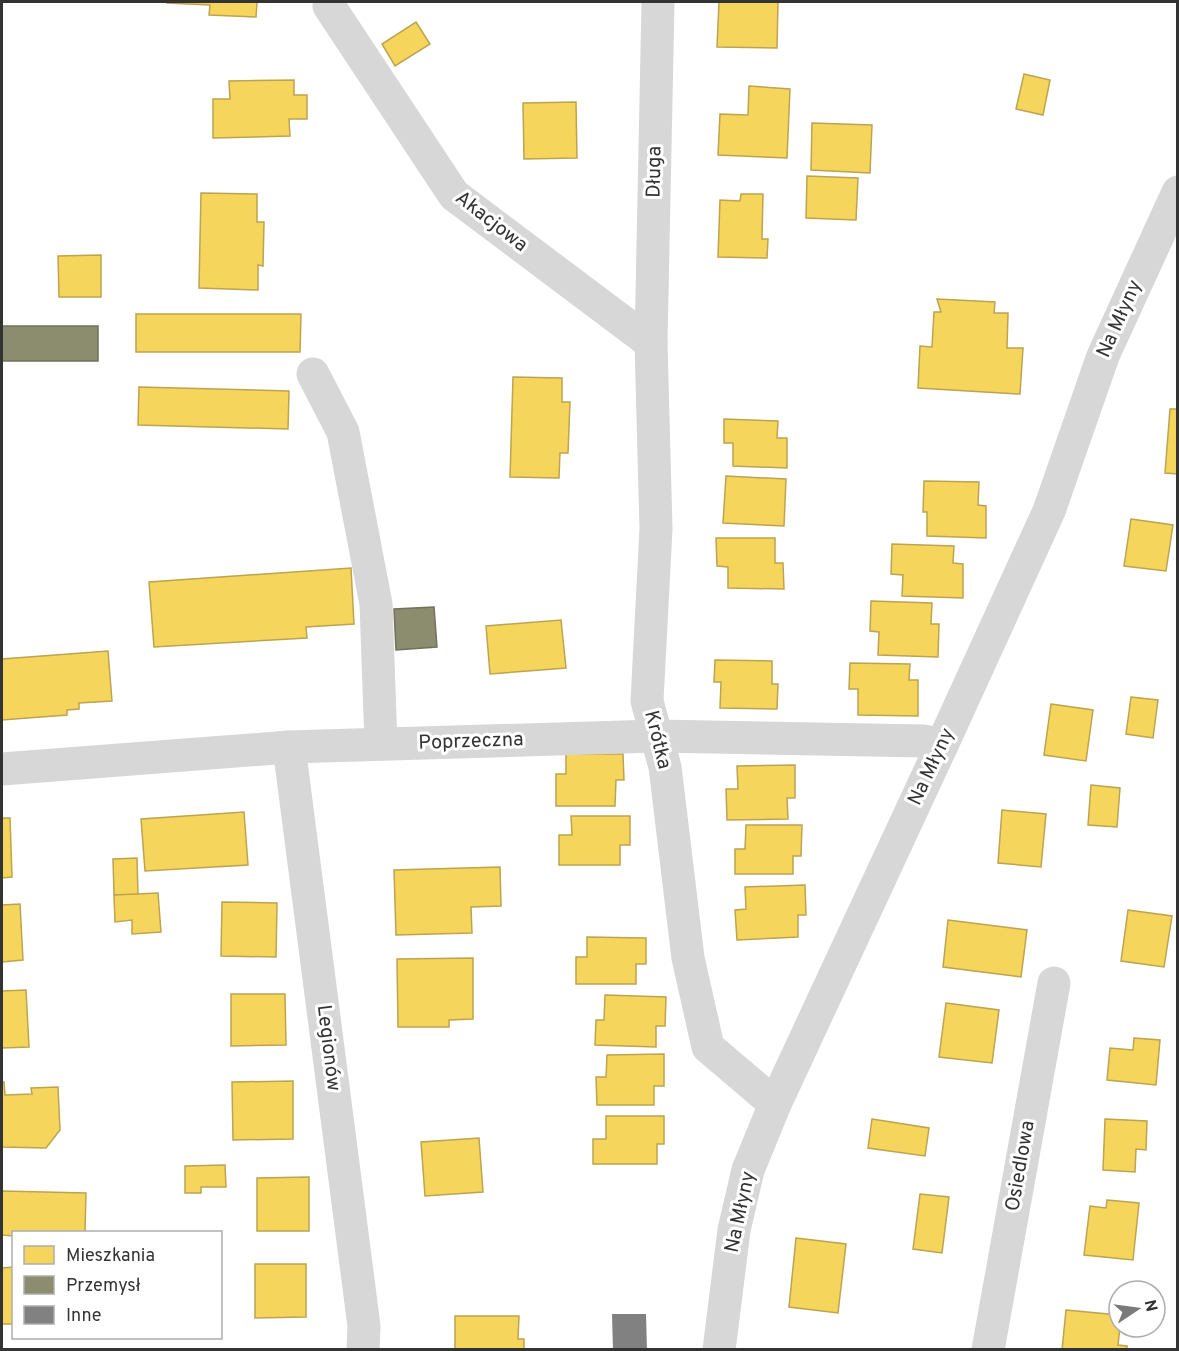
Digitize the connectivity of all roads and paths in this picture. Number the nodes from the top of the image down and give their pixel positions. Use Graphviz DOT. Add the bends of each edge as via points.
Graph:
graph roads {
  1 [pos="658,2"];
  2 [pos="329,6"];
  3 [pos="1178,192"];
  4 [pos="651,343"];
  5 [pos="313,374"];
  6 [pos="656,736"];
  7 [pos="381,744"];
  8 [pos="942,745"];
  9 [pos="289,747"];
  10 [pos="2,769"];
  11 [pos="1054,983"];
  12 [pos="775,1104"];
  13 [pos="363,1350"];
  14 [pos="718,1350"];
  15 [pos="988,1350"];
  1 -- 4 [label="street, Długa"];
  2 -- 4 [label="street, Akacjowa" via="454,195"];
  3 -- 8 [label="street, Na Młyny" via="1103,356 1049,511"];
  4 -- 6 [label="street, Krótka" via="656,529 647,701"];
  5 -- 7 [label="street" via="343,432 376,604"];
  6 -- 7 [label="street, Poprzeczna"];
  6 -- 8 [label="street, Poprzeczna" via="924,741"];
  6 -- 12 [label="street, Krótka" via="665,767 687,957 708,1047"];
  7 -- 9 [label="street, Poprzeczna"];
  8 -- 12 [label="street, Na Młyny"];
  9 -- 10 [label="street, Poprzeczna"];
  9 -- 13 [label="street, Legionów" via="364,1326"];
  11 -- 15 [label="street, Osiedlowa"];
  12 -- 14 [label="street, Na Młyny" via="748,1170 734,1230"];
}
